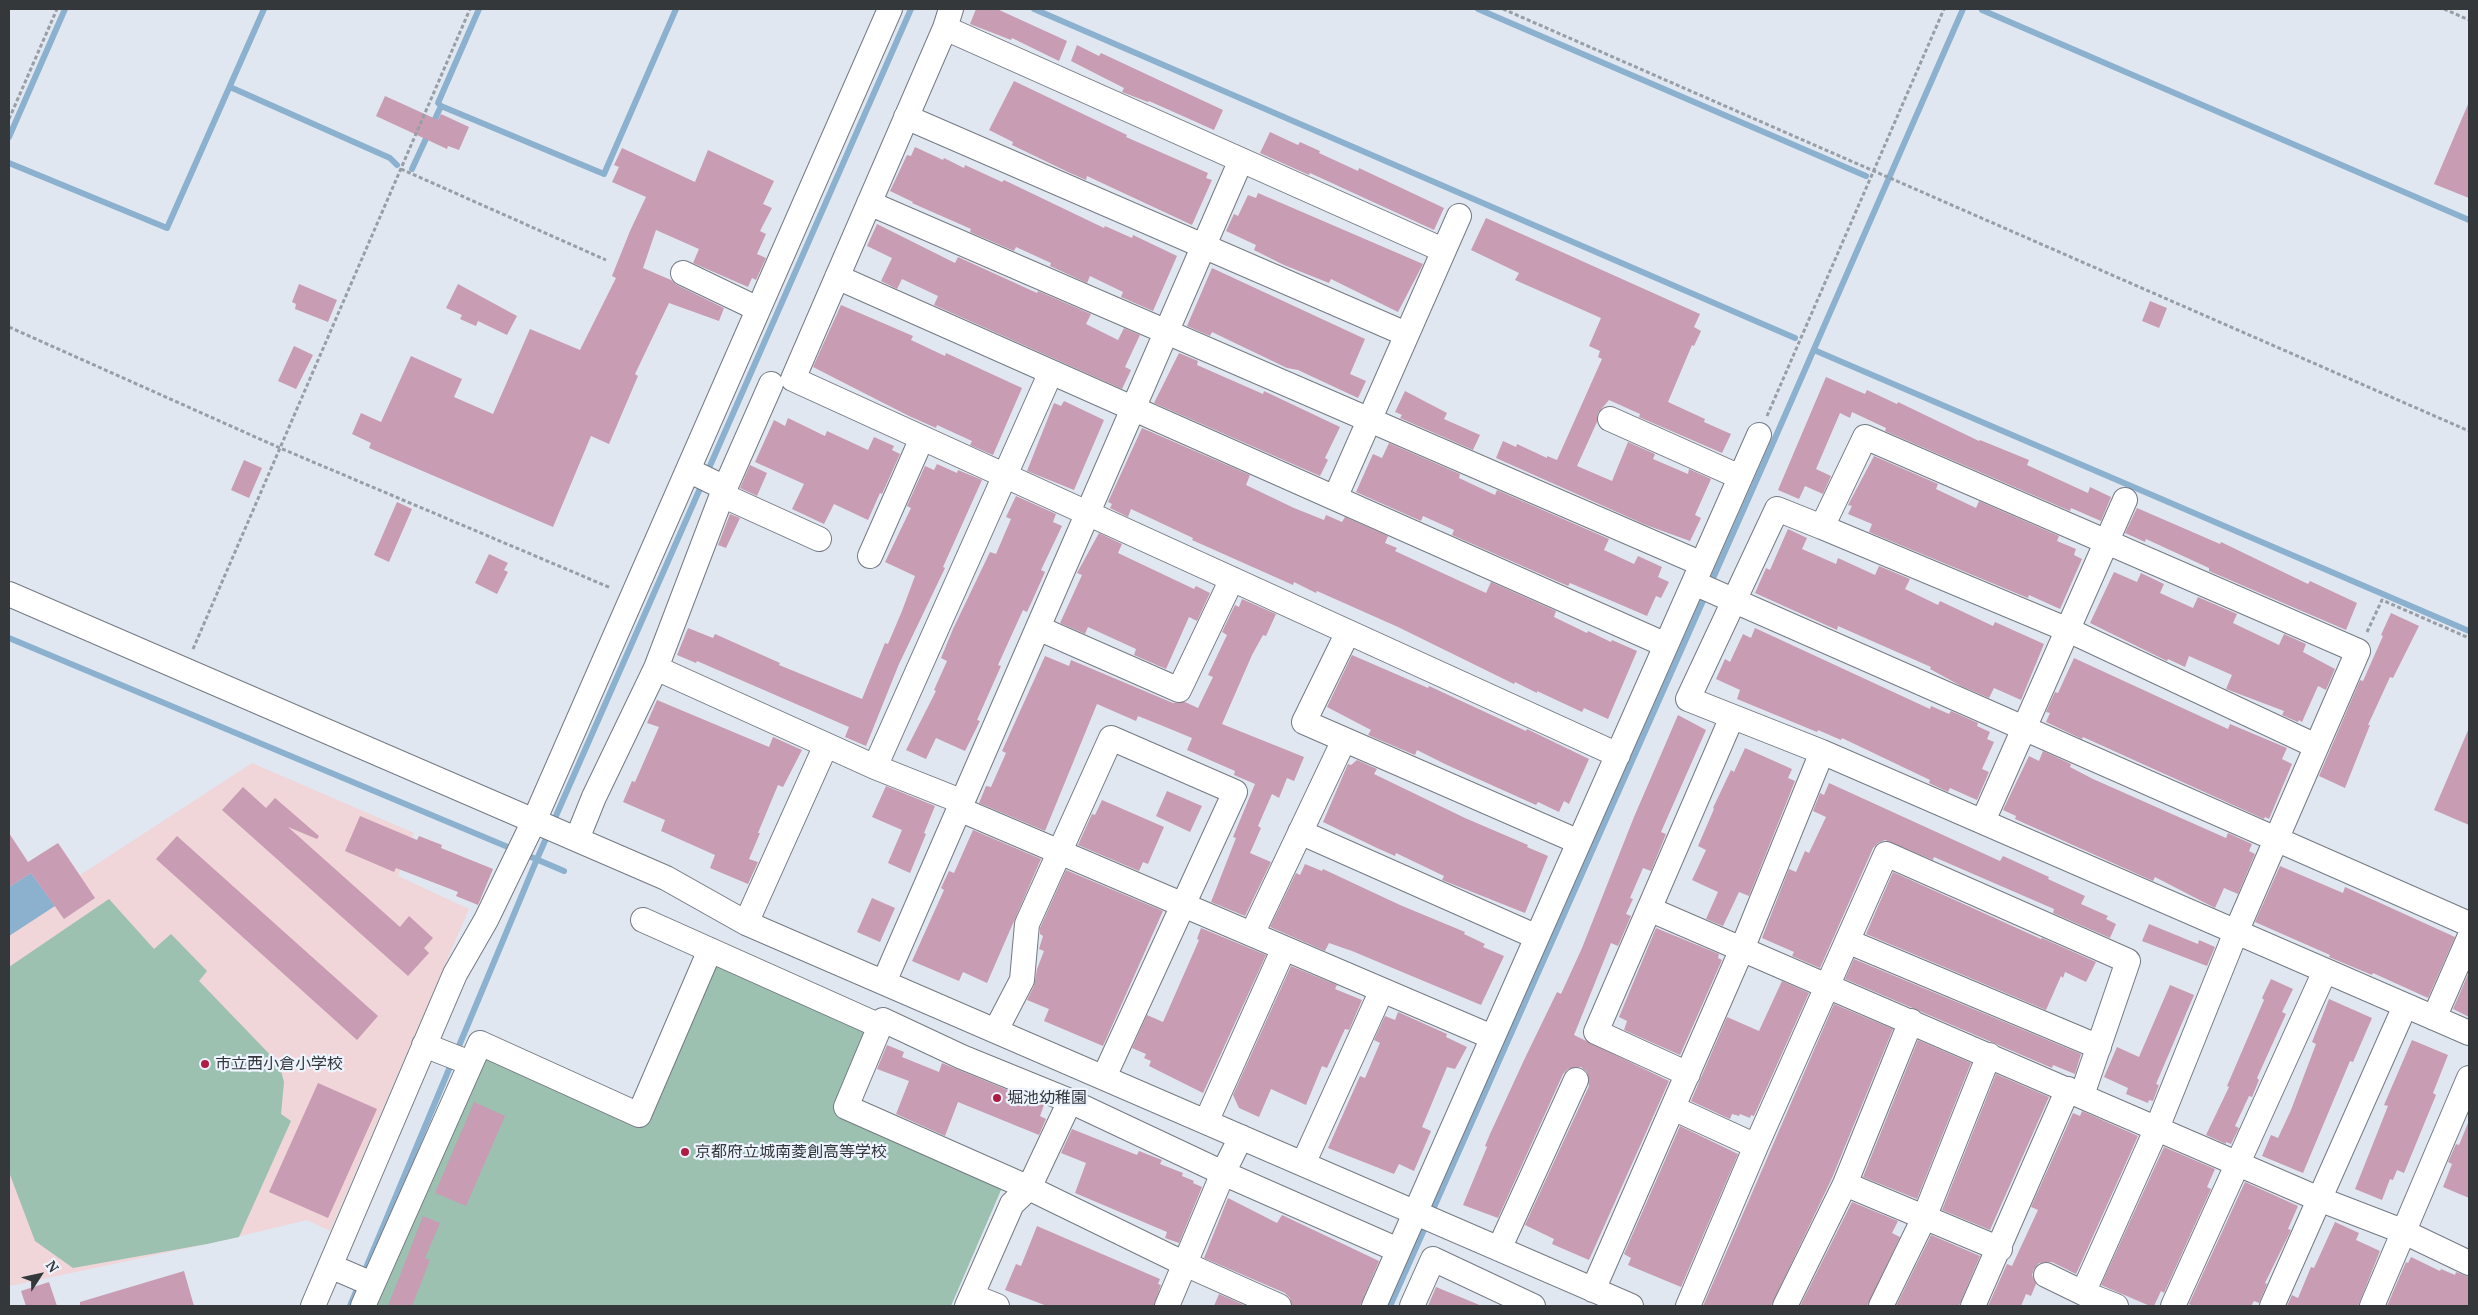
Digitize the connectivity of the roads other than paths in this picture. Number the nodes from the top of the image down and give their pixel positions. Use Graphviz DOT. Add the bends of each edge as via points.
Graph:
graph roads {
  1 [pos="890,9"];
  2 [pos="948,18"];
  3 [pos="906,117"];
  4 [pos="1241,160"];
  5 [pos="869,203"];
  6 [pos="1459,216"];
  7 [pos="1204,246"];
  8 [pos="1443,250"];
  9 [pos="683,273"];
  10 [pos="837,277"];
  11 [pos="758,309"];
  12 [pos="1166,332"];
  13 [pos="1406,334"];
  14 [pos="1051,372"];
  15 [pos="771,384"];
  16 [pos="1133,408"];
  17 [pos="1610,419"];
  18 [pos="1369,420"];
  19 [pos="1759,435"];
  20 [pos="922,438"];
  21 [pos="691,471"];
  22 [pos="1005,476"];
  23 [pos="1740,477"];
  24 [pos="723,490"];
  25 [pos="1335,498"];
  26 [pos="2125,500"];
  27 [pos="1088,513"];
  28 [pos="1822,527"];
  29 [pos="819,539"];
  30 [pos="2107,542"];
  31 [pos="870,556"];
  32 [pos="1698,573"];
  33 [pos="1232,579"];
  34 [pos="9,594"];
  35 [pos="1733,600"];
  36 [pos="1038,628"];
  37 [pos="2068,630"];
  38 [pos="1348,632"];
  39 [pos="1666,644"];
  40 [pos="656,668"];
  41 [pos="1732,717"];
  42 [pos="2024,729"];
  43 [pos="1344,740"];
  44 [pos="826,745"];
  45 [pos="2316,746"];
  46 [pos="1822,752"];
  47 [pos="1618,754"];
  48 [pos="875,767"];
  49 [pos="961,805"];
  50 [pos="1983,821"];
  51 [pos="532,827"];
  52 [pos="1300,832"];
  53 [pos="571,836"];
  54 [pos="2276,839"];
  55 [pos="1579,842"];
  56 [pos="1059,852"];
  57 [pos="1183,905"];
  58 [pos="1649,909"];
  59 [pos="643,920"];
  60 [pos="746,923"];
  61 [pos="2469,924"];
  62 [pos="2236,932"];
  63 [pos="1252,934"];
  64 [pos="1537,937"];
  65 [pos="2469,938"];
  66 [pos="1847,941"];
  67 [pos="1284,948"];
  68 [pos="1742,949"];
  69 [pos="710,950"];
  70 [pos="2325,971"];
  71 [pos="884,982"];
  72 [pos="1827,986"];
  73 [pos="1382,990"];
  74 [pos="2405,1006"];
  75 [pos="2434,1018"];
  76 [pos="1911,1021"];
  77 [pos="880,1026"];
  78 [pos="986,1026"];
  79 [pos="2469,1034"];
  80 [pos="1492,1036"];
  81 [pos="2099,1046"];
  82 [pos="430,1048"];
  83 [pos="1989,1055"];
  84 [pos="962,1057"];
  85 [pos="464,1061"];
  86 [pos="1688,1074"];
  87 [pos="1104,1077"];
  88 [pos="2469,1078"];
  89 [pos="1576,1080"];
  90 [pos="2075,1092"];
  91 [pos="1070,1101"];
  92 [pos="1673,1108"];
  93 [pos="1206,1122"];
  94 [pos="2157,1128"];
  95 [pos="1242,1137"];
  96 [pos="1756,1146"];
  97 [pos="2238,1163"];
  98 [pos="1303,1164"];
  99 [pos="1223,1173"];
  100 [pos="1845,1184"];
  101 [pos="1028,1188"];
  102 [pos="2319,1199"];
  103 [pos="1415,1212"];
  104 [pos="1924,1218"];
  105 [pos="2402,1231"];
  106 [pos="1499,1249"];
  107 [pos="2000,1249"];
  108 [pos="1398,1250"];
  109 [pos="2469,1263"];
  110 [pos="1185,1264"];
  111 [pos="2046,1275"];
  112 [pos="353,1276"];
  113 [pos="1593,1290"];
  114 [pos="2083,1292"];
  115 [pos="970,1301"];
  116 [pos="314,1306"];
  117 [pos="363,1306"];
  118 [pos="997,1306"];
  119 [pos="1167,1306"];
  120 [pos="1279,1306"];
  121 [pos="1374,1306"];
  122 [pos="1412,1306"];
  123 [pos="1532,1306"];
  124 [pos="1630,1306"];
  125 [pos="1688,1306"];
  126 [pos="1785,1306"];
  127 [pos="1881,1306"];
  128 [pos="1973,1306"];
  129 [pos="2116,1306"];
  130 [pos="2172,1306"];
  131 [pos="2272,1306"];
  132 [pos="2372,1306"];
  1 -- 11 [label="street"];
  2 -- 3 [label="street"];
  2 -- 4 [label="street"];
  3 -- 5 [label="street"];
  3 -- 7 [label="street"];
  4 -- 7 [label="street"];
  4 -- 8 [label="street"];
  5 -- 10 [label="street"];
  5 -- 12 [label="street"];
  6 -- 8 [label="street"];
  7 -- 12 [label="street"];
  7 -- 13 [label="street"];
  8 -- 13 [label="street"];
  9 -- 11 [label="street"];
  10 -- 14 [label="street"];
  10 -- 20 [label="street" via="793,379"];
  11 -- 21 [label="street"];
  12 -- 16 [label="street"];
  12 -- 18 [label="street"];
  13 -- 18 [label="street"];
  14 -- 16 [label="street"];
  14 -- 22 [label="street"];
  15 -- 24 [label="street"];
  16 -- 25 [label="street"];
  16 -- 27 [label="street"];
  17 -- 23 [label="street"];
  18 -- 25 [label="street"];
  18 -- 32 [label="street"];
  19 -- 23 [label="street"];
  20 -- 22 [label="street"];
  20 -- 31 [label="street"];
  21 -- 24 [label="street"];
  21 -- 51 [label="street"];
  22 -- 27 [label="street"];
  22 -- 48 [label="street"];
  23 -- 32 [label="street"];
  24 -- 29 [label="street"];
  24 -- 40 [label="street"];
  25 -- 39 [label="street"];
  26 -- 30 [label="street"];
  27 -- 33 [label="street"];
  27 -- 36 [label="street"];
  28 -- 30 [label="street" via="1865,437"];
  28 -- 35 [label="street" via="1777,509"];
  28 -- 37 [label="street"];
  30 -- 37 [label="street"];
  30 -- 45 [label="street" via="2358,651"];
  32 -- 35 [label="street"];
  32 -- 39 [label="street"];
  33 -- 36 [label="street" via="1179,690"];
  33 -- 38 [label="street"];
  34 -- 51 [label="street"];
  35 -- 41 [label="street" via="1688,699"];
  35 -- 42 [label="street"];
  36 -- 49 [label="street"];
  37 -- 42 [label="street"];
  37 -- 45 [label="street"];
  38 -- 43 [label="street" via="1304,722"];
  38 -- 47 [label="street"];
  39 -- 47 [label="street"];
  40 -- 44 [label="street"];
  40 -- 53 [label="street" via="594,797"];
  41 -- 46 [label="street"];
  41 -- 58 [label="street"];
  42 -- 50 [label="street"];
  42 -- 54 [label="street"];
  43 -- 52 [label="street"];
  43 -- 55 [label="street"];
  44 -- 48 [label="street"];
  44 -- 60 [label="street"];
  45 -- 54 [label="street"];
  46 -- 50 [label="street"];
  46 -- 68 [label="street"];
  47 -- 55 [label="street"];
  48 -- 49 [label="street"];
  49 -- 56 [label="street"];
  49 -- 71 [label="street"];
  50 -- 62 [label="street"];
  51 -- 53 [label="street"];
  51 -- 82 [label="street" via="455,974"];
  52 -- 63 [label="street"];
  52 -- 64 [label="street"];
  53 -- 60 [label="street" via="666,878"];
  54 -- 61 [label="street"];
  54 -- 62 [label="street"];
  55 -- 64 [label="street"];
  56 -- 57 [label="street"];
  56 -- 57 [label="street" via="1111,738 1235,792"];
  56 -- 78 [label="street" via="1027,924 1022,980"];
  57 -- 63 [label="street"];
  57 -- 87 [label="street"];
  58 -- 68 [label="street"];
  58 -- 86 [label="street" via="1596,1032"];
  59 -- 69 [label="street"];
  60 -- 71 [label="street"];
  62 -- 70 [label="street"];
  62 -- 94 [label="street"];
  63 -- 67 [label="street"];
  64 -- 80 [label="street"];
  65 -- 75 [label="street"];
  66 -- 72 [label="street"];
  66 -- 81 [label="street"];
  66 -- 81 [label="street" via="1886,854 2128,961"];
  67 -- 73 [label="street"];
  67 -- 93 [label="street"];
  68 -- 72 [label="street"];
  68 -- 86 [label="street"];
  69 -- 77 [label="street"];
  69 -- 85 [label="street" via="639,1115 480,1043"];
  70 -- 74 [label="street"];
  70 -- 97 [label="street"];
  71 -- 78 [label="street"];
  72 -- 76 [label="street"];
  72 -- 96 [label="street"];
  73 -- 80 [label="street"];
  73 -- 98 [label="street"];
  74 -- 75 [label="street"];
  74 -- 102 [label="street"];
  75 -- 79 [label="street"];
  76 -- 83 [label="street"];
  76 -- 100 [label="street"];
  77 -- 84 [label="street" via="883,1020"];
  77 -- 101 [label="street" via="846,1107"];
  78 -- 84 [label="street"];
  78 -- 87 [label="street"];
  80 -- 103 [label="street"];
  81 -- 90 [label="street"];
  82 -- 85 [label="street"];
  82 -- 112 [label="street"];
  83 -- 90 [label="street"];
  83 -- 104 [label="street"];
  84 -- 91 [label="street"];
  85 -- 112 [label="street"];
  86 -- 92 [label="street"];
  87 -- 93 [label="street"];
  88 -- 105 [label="street"];
  89 -- 106 [label="street"];
  90 -- 94 [label="street"];
  90 -- 107 [label="street"];
  91 -- 99 [label="street"];
  91 -- 101 [label="street"];
  92 -- 96 [label="street"];
  92 -- 113 [label="street"];
  93 -- 95 [label="street"];
  94 -- 97 [label="street"];
  94 -- 114 [label="street"];
  95 -- 98 [label="street"];
  95 -- 99 [label="street"];
  96 -- 125 [label="street"];
  97 -- 102 [label="street"];
  97 -- 130 [label="street"];
  98 -- 103 [label="street"];
  99 -- 108 [label="street"];
  99 -- 110 [label="street"];
  100 -- 104 [label="street"];
  100 -- 126 [label="street"];
  101 -- 110 [label="street"];
  101 -- 115 [label="street" via="1012,1204"];
  102 -- 105 [label="street"];
  102 -- 131 [label="street"];
  103 -- 106 [label="street"];
  103 -- 108 [label="street"];
  104 -- 107 [label="street"];
  104 -- 127 [label="street"];
  105 -- 109 [label="street"];
  105 -- 132 [label="street"];
  106 -- 113 [label="street"];
  107 -- 128 [label="street"];
  108 -- 121 [label="street"];
  110 -- 119 [label="street"];
  110 -- 120 [label="street"];
  111 -- 114 [label="street"];
  112 -- 116 [label="street"];
  112 -- 117 [label="street"];
  113 -- 124 [label="street"];
  114 -- 129 [label="street"];
  115 -- 118 [label="street"];
  122 -- 123 [label="street" via="1432,1259"];
}
